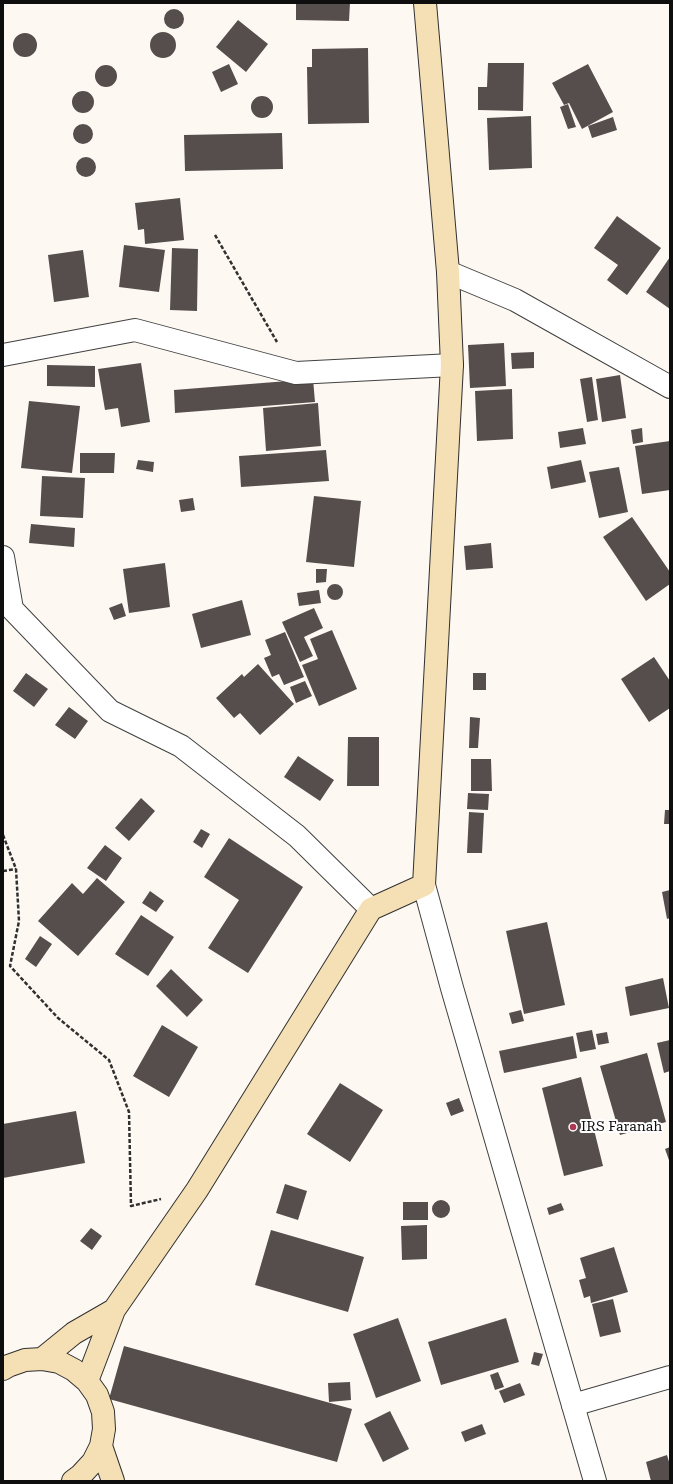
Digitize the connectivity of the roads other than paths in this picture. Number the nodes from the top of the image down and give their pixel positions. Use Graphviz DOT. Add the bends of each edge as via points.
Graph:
graph roads {
  1 [pos="425,3"];
  2 [pos="448,272"];
  3 [pos="3,354"];
  4 [pos="452,365"];
  5 [pos="670,387"];
  6 [pos="3,557"];
  7 [pos="424,885"];
  8 [pos="372,910"];
  9 [pos="114,1310"];
  10 [pos="42,1359"];
  11 [pos="5,1366"];
  12 [pos="670,1377"];
  13 [pos="87,1381"];
  14 [pos="573,1405"];
  15 [pos="100,1446"];
  16 [pos="73,1481"];
  17 [pos="113,1481"];
  18 [pos="595,1481"];
  1 -- 2 [label="main road"];
  2 -- 4 [label="main road"];
  2 -- 5 [label="street" via="516,300"];
  3 -- 4 [label="street" via="136,330 296,373"];
  4 -- 7 [label="main road"];
  6 -- 8 [label="street" via="12,608 110,711 181,746 297,836"];
  7 -- 8 [label="main road"];
  7 -- 14 [label="street"];
  8 -- 9 [label="main road" via="197,1190"];
  9 -- 10 [label="main road" via="74,1333"];
  9 -- 13 [label="main road"];
  10 -- 11 [label="main road" via="25,1360"];
  10 -- 13 [label="main road" via="59,1362"];
  12 -- 14 [label="street"];
  13 -- 15 [label="main road" via="97,1395 103,1412 104,1429"];
  14 -- 18 [label="street"];
  15 -- 16 [label="main road" via="93,1462"];
  15 -- 17 [label="main road"];
}
